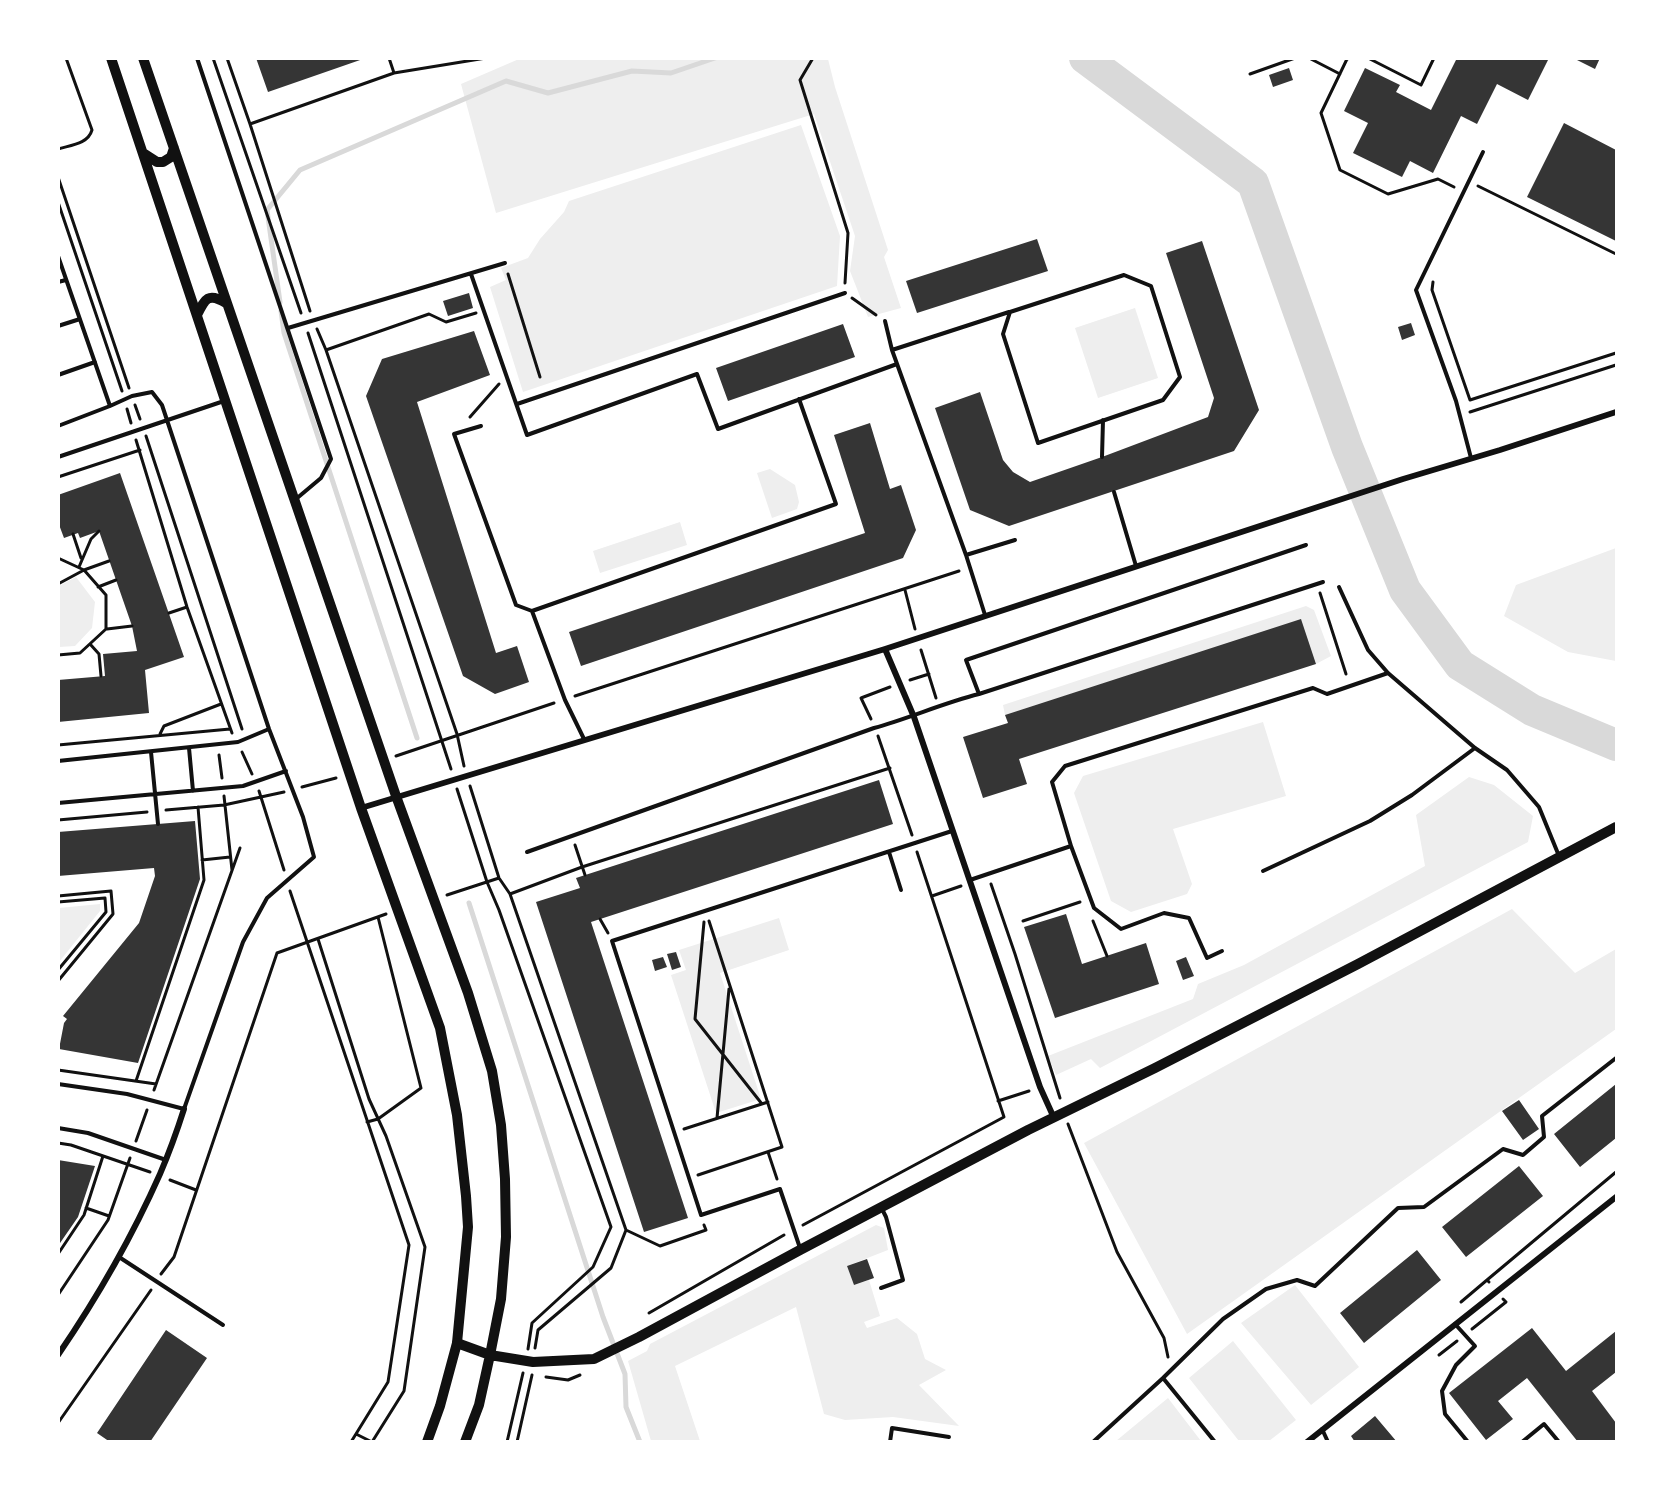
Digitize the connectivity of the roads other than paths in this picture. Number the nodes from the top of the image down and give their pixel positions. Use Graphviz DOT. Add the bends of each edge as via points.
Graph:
graph roads {
  1 [pos="111,58"];
  2 [pos="143,58"];
  3 [pos="196,58"];
  4 [pos="174,148"];
  5 [pos="1483,152"];
  6 [pos="144,153"];
  7 [pos="58,255"];
  8 [pos="505,263"];
  9 [pos="471,274"];
  10 [pos="66,279"];
  11 [pos="58,282"];
  12 [pos="845,293"];
  13 [pos="226,303"];
  14 [pos="1010,312"];
  15 [pos="197,315"];
  16 [pos="80,319"];
  17 [pos="885,321"];
  18 [pos="58,326"];
  19 [pos="288,328"];
  20 [pos="892,350"];
  21 [pos="95,362"];
  22 [pos="897,364"];
  23 [pos="58,375"];
  24 [pos="799,399"];
  25 [pos="225,400"];
  26 [pos="517,404"];
  27 [pos="110,406"];
  28 [pos="1617,412"];
  29 [pos="168,419"];
  30 [pos="1103,420"];
  31 [pos="58,426"];
  32 [pos="481,426"];
  33 [pos="58,457"];
  34 [pos="1102,457"];
  35 [pos="1471,459"];
  36 [pos="1114,492"];
  37 [pos="294,501"];
  38 [pos="1015,540"];
  39 [pos="1306,545"];
  40 [pos="966,555"];
  41 [pos="1136,566"];
  42 [pos="1323,582"];
  43 [pos="1339,587"];
  44 [pos="532,611"];
  45 [pos="985,615"];
  46 [pos="885,649"];
  47 [pos="1388,673"];
  48 [pos="978,694"];
  49 [pos="914,717"];
  50 [pos="269,729"];
  51 [pos="584,739"];
  52 [pos="189,748"];
  53 [pos="1475,748"];
  54 [pos="151,752"];
  55 [pos="58,760"];
  56 [pos="286,771"];
  57 [pos="193,790"];
  58 [pos="155,794"];
  59 [pos="396,796"];
  60 [pos="58,803"];
  61 [pos="361,808"];
  62 [pos="158,824"];
  63 [pos="1617,826"];
  64 [pos="953,831"];
  65 [pos="1071,846"];
  66 [pos="527,852"];
  67 [pos="888,852"];
  68 [pos="1559,856"];
  69 [pos="1263,871"];
  70 [pos="970,882"];
  71 [pos="901,890"];
  72 [pos="1222,951"];
  73 [pos="1617,1058"];
  74 [pos="58,1084"];
  75 [pos="184,1109"];
  76 [pos="1059,1115"];
  77 [pos="58,1128"];
  78 [pos="166,1160"];
  79 [pos="1617,1197"];
  80 [pos="881,1208"];
  81 [pos="800,1250"];
  82 [pos="119,1257"];
  83 [pos="881,1288"];
  84 [pos="1455,1324"];
  85 [pos="223,1325"];
  86 [pos="457,1343"];
  87 [pos="490,1354"];
  88 [pos="58,1355"];
  89 [pos="1163,1378"];
  90 [pos="1322,1429"];
  91 [pos="949,1437"];
  92 [pos="427,1442"];
  93 [pos="465,1442"];
  94 [pos="890,1442"];
  95 [pos="1093,1442"];
  96 [pos="1215,1442"];
  97 [pos="1307,1442"];
  98 [pos="1328,1442"];
  99 [pos="1468,1442"];
  100 [pos="1522,1442"];
  101 [pos="1559,1442"];
  1 -- 6 [label="street"];
  2 -- 4 [label="street"];
  3 -- 19 [label="lane"];
  4 -- 6 [label="street" via="163,162"];
  4 -- 13 [label="street"];
  5 -- 35 [label="lane" via="1416,290"];
  6 -- 15 [label="street"];
  7 -- 10 [label="lane"];
  8 -- 9 [label="lane"];
  9 -- 19 [label="lane"];
  9 -- 26 [label="lane"];
  10 -- 11 [label="lane"];
  10 -- 16 [label="lane"];
  12 -- 26 [label="lane"];
  13 -- 15 [label="street" via="211,297"];
  13 -- 37 [label="street"];
  14 -- 20 [label="lane"];
  14 -- 30 [label="lane" via="1003,334 1038,443"];
  14 -- 30 [label="lane" via="1124,274 1151,286 1180,377 1163,400"];
  15 -- 25 [label="street"];
  16 -- 18 [label="lane"];
  16 -- 21 [label="lane"];
  17 -- 20 [label="lane"];
  19 -- 37 [label="lane" via="331,459 321,478"];
  20 -- 22 [label="lane"];
  21 -- 23 [label="lane"];
  21 -- 27 [label="lane"];
  22 -- 24 [label="lane"];
  22 -- 40 [label="lane"];
  24 -- 26 [label="lane" via="718,429 698,374 527,435"];
  24 -- 44 [label="lane" via="836,504"];
  25 -- 29 [label="lane"];
  25 -- 61 [label="street"];
  27 -- 29 [label="lane" via="152,392"];
  27 -- 31 [label="lane"];
  28 -- 35 [label="street"];
  29 -- 33 [label="lane"];
  29 -- 50 [label="lane"];
  30 -- 34 [label="lane"];
  32 -- 44 [label="lane" via="454,434 516,605"];
  35 -- 41 [label="street"];
  36 -- 41 [label="lane"];
  37 -- 59 [label="street"];
  38 -- 40 [label="lane"];
  39 -- 48 [label="lane" via="966,660"];
  40 -- 45 [label="lane"];
  41 -- 45 [label="street"];
  42 -- 48 [label="lane"];
  43 -- 47 [label="lane" via="1368,650"];
  44 -- 51 [label="lane" via="564,700"];
  45 -- 46 [label="street"];
  46 -- 49 [label="street"];
  46 -- 51 [label="street"];
  47 -- 53 [label="lane"];
  47 -- 65 [label="lane" via="1327,694 1313,688 1065,766 1053,782"];
  48 -- 49 [label="lane"];
  49 -- 64 [label="street"];
  49 -- 66 [label="lane"];
  50 -- 52 [label="lane" via="238,742"];
  50 -- 56 [label="lane"];
  51 -- 59 [label="street"];
  52 -- 54 [label="lane"];
  52 -- 57 [label="lane"];
  53 -- 68 [label="lane" via="1507,770 1539,807"];
  53 -- 69 [label="lane" via="1370,821"];
  54 -- 55 [label="lane"];
  54 -- 58 [label="lane"];
  56 -- 57 [label="lane" via="243,786"];
  56 -- 75 [label="lane" via="314,857 267,898 243,942"];
  57 -- 58 [label="lane"];
  58 -- 60 [label="lane"];
  58 -- 62 [label="lane"];
  59 -- 61 [label="street"];
  59 -- 87 [label="street" via="472,1004 492,1071 501,1125 506,1237 501,1299"];
  61 -- 86 [label="street" via="440,1028 457,1115 468,1227"];
  63 -- 68 [label="street"];
  64 -- 67 [label="lane"];
  64 -- 70 [label="street"];
  65 -- 70 [label="lane"];
  65 -- 72 [label="lane" via="1094,908 1121,928 1164,913 1189,918 1207,958"];
  67 -- 71 [label="lane"];
  67 -- 81 [label="lane" via="612,941 701,1215 780,1189"];
  68 -- 76 [label="street"];
  70 -- 76 [label="street" via="1040,1087"];
  73 -- 89 [label="lane" via="1542,1116 1544,1137 1523,1155 1503,1149 1424,1207 1398,1208 1315,1286 1296,1280 1266,1289 1223,1319"];
  74 -- 75 [label="lane" via="127,1094"];
  75 -- 78 [label="street"];
  76 -- 80 [label="street"];
  77 -- 78 [label="lane" via="88,1132"];
  78 -- 82 [label="street"];
  79 -- 84 [label="street"];
  80 -- 81 [label="street"];
  80 -- 83 [label="lane" via="903,1280"];
  81 -- 87 [label="street" via="594,1359 529,1361"];
  82 -- 85 [label="lane"];
  82 -- 88 [label="street"];
  84 -- 90 [label="street"];
  84 -- 99 [label="lane" via="1475,1346 1456,1365 1442,1391 1444,1414"];
  86 -- 87 [label="street"];
  86 -- 92 [label="street"];
  87 -- 93 [label="street"];
  89 -- 95 [label="lane"];
  89 -- 96 [label="lane"];
  90 -- 97 [label="street"];
  90 -- 98 [label="lane"];
  91 -- 94 [label="lane" via="892,1428"];
  100 -- 101 [label="lane" via="1544,1424"];
}
